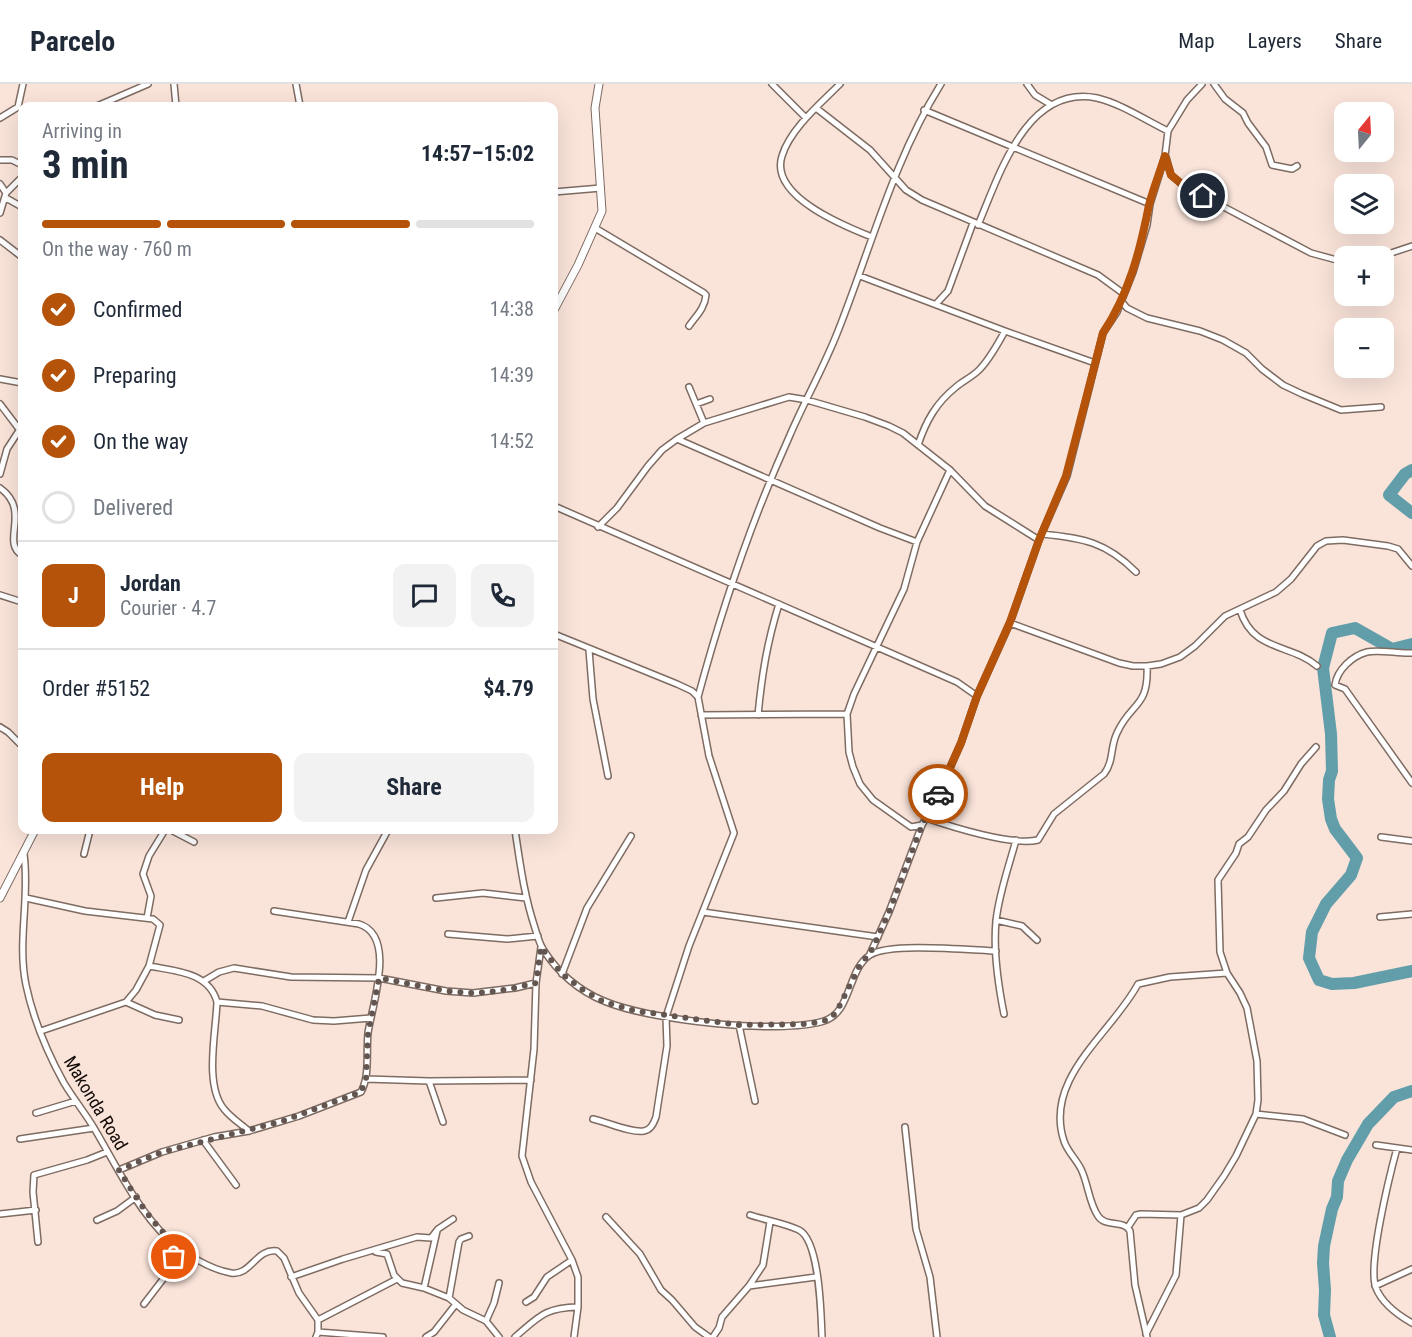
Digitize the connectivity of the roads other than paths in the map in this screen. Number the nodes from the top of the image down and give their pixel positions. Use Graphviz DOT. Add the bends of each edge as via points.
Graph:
graph roads {
  1 [pos="23,84"];
  2 [pos="148,84"];
  3 [pos="174,84"];
  4 [pos="296,84"];
  5 [pos="599,84"];
  6 [pos="772,84"];
  7 [pos="840,84"];
  8 [pos="941,84"];
  9 [pos="1027,84"];
  10 [pos="1202,84"];
  11 [pos="1214,84"];
  12 [pos="19,102"];
  13 [pos="105,102"];
  14 [pos="176,102"];
  15 [pos="299,102"];
  16 [pos="1050,104"];
  17 [pos="18,107"];
  18 [pos="816,108"];
  19 [pos="924,110"];
  20 [pos="0,118"];
  21 [pos="806,118"];
  22 [pos="1168,131"];
  23 [pos="1012,148"];
  24 [pos="1165,156"];
  25 [pos="0,160"];
  26 [pos="18,163"];
  27 [pos="1297,166"];
  28 [pos="893,177"];
  29 [pos="18,182"];
  30 [pos="0,184"];
  31 [pos="602,188"];
  32 [pos="558,192"];
  33 [pos="6,195"];
  34 [pos="18,204"];
  35 [pos="1150,204"];
  36 [pos="0,213"];
  37 [pos="975,224"];
  38 [pos="595,228"];
  39 [pos="872,237"];
  40 [pos="0,240"];
  41 [pos="1412,246"];
  42 [pos="1394,252"];
  43 [pos="18,254"];
  44 [pos="1334,259"];
  45 [pos="860,276"];
  46 [pos="1124,294"];
  47 [pos="558,302"];
  48 [pos="1122,302"];
  49 [pos="936,304"];
  50 [pos="689,326"];
  51 [pos="1005,331"];
  52 [pos="1095,363"];
  53 [pos="0,379"];
  54 [pos="18,382"];
  55 [pos="689,387"];
  56 [pos="710,399"];
  57 [pos="807,400"];
  58 [pos="0,404"];
  59 [pos="696,404"];
  60 [pos="1381,407"];
  61 [pos="704,423"];
  62 [pos="18,425"];
  63 [pos="18,435"];
  64 [pos="677,439"];
  65 [pos="918,445"];
  66 [pos="950,470"];
  67 [pos="0,474"];
  68 [pos="772,479"];
  69 [pos="0,488"];
  70 [pos="558,508"];
  71 [pos="598,527"];
  72 [pos="1042,534"];
  73 [pos="1039,540"];
  74 [pos="916,542"];
  75 [pos="18,553"];
  76 [pos="1412,566"];
  77 [pos="1136,572"];
  78 [pos="732,585"];
  79 [pos="0,595"];
  80 [pos="18,601"];
  81 [pos="779,604"];
  82 [pos="1240,610"];
  83 [pos="1010,622"];
  84 [pos="558,636"];
  85 [pos="878,647"];
  86 [pos="589,650"];
  87 [pos="1412,654"];
  88 [pos="1147,666"];
  89 [pos="1317,666"];
  90 [pos="977,696"];
  91 [pos="698,697"];
  92 [pos="847,714"];
  93 [pos="701,715"];
  94 [pos="758,715"];
  95 [pos="0,728"];
  96 [pos="18,742"];
  97 [pos="1316,747"];
  98 [pos="608,776"];
  99 [pos="1412,783"];
  100 [pos="926,819"];
  101 [pos="922,825"];
  102 [pos="33,834"];
  103 [pos="89,834"];
  104 [pos="163,834"];
  105 [pos="179,834"];
  106 [pos="386,834"];
  107 [pos="516,834"];
  108 [pos="631,836"];
  109 [pos="1381,837"];
  110 [pos="1016,840"];
  111 [pos="1412,841"];
  112 [pos="194,842"];
  113 [pos="24,854"];
  114 [pos="84,854"];
  115 [pos="0,898"];
  116 [pos="26,898"];
  117 [pos="436,898"];
  118 [pos="526,898"];
  119 [pos="274,911"];
  120 [pos="703,912"];
  121 [pos="1412,914"];
  122 [pos="1380,917"];
  123 [pos="147,918"];
  124 [pos="996,920"];
  125 [pos="348,922"];
  126 [pos="448,934"];
  127 [pos="538,936"];
  128 [pos="878,937"];
  129 [pos="1037,940"];
  130 [pos="541,947"];
  131 [pos="996,951"];
  132 [pos="870,954"];
  133 [pos="149,966"];
  134 [pos="1227,973"];
  135 [pos="562,974"];
  136 [pos="379,978"];
  137 [pos="204,981"];
  138 [pos="536,983"];
  139 [pos="126,1002"];
  140 [pos="217,1002"];
  141 [pos="1004,1014"];
  142 [pos="666,1017"];
  143 [pos="371,1018"];
  144 [pos="179,1020"];
  145 [pos="739,1025"];
  146 [pos="41,1031"];
  147 [pos="366,1079"];
  148 [pos="531,1080"];
  149 [pos="429,1081"];
  150 [pos="76,1101"];
  151 [pos="755,1101"];
  152 [pos="36,1113"];
  153 [pos="1256,1114"];
  154 [pos="593,1119"];
  155 [pos="443,1122"];
  156 [pos="905,1127"];
  157 [pos="94,1128"];
  158 [pos="249,1131"];
  159 [pos="1345,1135"];
  160 [pos="20,1139"];
  161 [pos="203,1140"];
  162 [pos="1376,1145"];
  163 [pos="1397,1148"];
  164 [pos="1412,1150"];
  165 [pos="107,1152"];
  166 [pos="119,1170"];
  167 [pos="236,1185"];
  168 [pos="136,1197"];
  169 [pos="36,1210"];
  170 [pos="0,1214"];
  171 [pos="750,1215"];
  172 [pos="1181,1215"];
  173 [pos="606,1217"];
  174 [pos="453,1219"];
  175 [pos="97,1220"];
  176 [pos="770,1222"];
  177 [pos="1128,1227"];
  178 [pos="438,1229"];
  179 [pos="469,1236"];
  180 [pos="38,1242"];
  181 [pos="178,1247"];
  182 [pos="372,1251"];
  183 [pos="572,1260"];
  184 [pos="1412,1269"];
  185 [pos="291,1277"];
  186 [pos="816,1277"];
  187 [pos="397,1279"];
  188 [pos="499,1283"];
  189 [pos="749,1286"];
  190 [pos="1375,1286"];
  191 [pos="424,1288"];
  192 [pos="449,1298"];
  193 [pos="526,1302"];
  194 [pos="144,1304"];
  195 [pos="456,1305"];
  196 [pos="578,1306"];
  197 [pos="318,1320"];
  198 [pos="486,1321"];
  199 [pos="1412,1323"];
  200 [pos="317,1334"];
  201 [pos="1147,1336"];
  202 [pos="383,1337"];
  203 [pos="426,1337"];
  204 [pos="499,1337"];
  205 [pos="515,1337"];
  206 [pos="574,1337"];
  207 [pos="711,1337"];
  208 [pos="822,1337"];
  209 [pos="937,1337"];
  1 -- 12 [label="street"];
  2 -- 13 [label="street"];
  3 -- 14 [label="street"];
  4 -- 15 [label="street"];
  5 -- 31 [label="street" via="595,108"];
  6 -- 21 [label="street"];
  7 -- 18 [label="street"];
  8 -- 19 [label="street"];
  9 -- 16 [label="street" via="1035,95"];
  10 -- 22 [label="street"];
  11 -- 27 [label="street" via="1243,113 1266,147 1272,165 1292,169"];
  16 -- 22 [label="street" via="1080,95 1097,98"];
  16 -- 23 [label="street" via="1032,117"];
  17 -- 20 [label="street"];
  18 -- 21 [label="street"];
  18 -- 28 [label="street" via="870,150"];
  19 -- 23 [label="street"];
  19 -- 28 [label="street"];
  21 -- 39 [label="street" via="782,156 782,177 818,213"];
  22 -- 24 [label="street"];
  23 -- 35 [label="street"];
  23 -- 37 [label="street"];
  24 -- 35 [label="street"];
  24 -- 44 [label="street" via="1171,175 1184,186 1311,253"];
  25 -- 26 [label="street"];
  28 -- 37 [label="street" via="922,200"];
  28 -- 39 [label="street"];
  29 -- 33 [label="street"];
  30 -- 33 [label="street"];
  31 -- 32 [label="street"];
  31 -- 38 [label="street" via="602,212"];
  33 -- 34 [label="street"];
  33 -- 36 [label="street"];
  35 -- 46 [label="street"];
  37 -- 46 [label="street" via="1098,275"];
  37 -- 49 [label="street" via="948,291"];
  38 -- 47 [label="street"];
  38 -- 50 [label="street" via="706,295 701,312"];
  39 -- 45 [label="street"];
  40 -- 43 [label="street"];
  41 -- 42 [label="street"];
  45 -- 49 [label="street"];
  45 -- 57 [label="street"];
  46 -- 48 [label="street"];
  48 -- 52 [label="street" via="1103,333"];
  48 -- 60 [label="street" via="1147,318 1223,340 1246,353 1282,385 1341,410"];
  49 -- 51 [label="street"];
  51 -- 52 [label="street"];
  51 -- 65 [label="street" via="976,373 935,408"];
  52 -- 72 [label="street" via="1066,476"];
  53 -- 54 [label="street"];
  55 -- 59 [label="street"];
  56 -- 59 [label="street"];
  57 -- 61 [label="street" via="781,398"];
  57 -- 65 [label="street" via="889,426"];
  57 -- 68 [label="street"];
  58 -- 62 [label="street"];
  59 -- 61 [label="street"];
  61 -- 64 [label="street"];
  63 -- 67 [label="street" via="7,448"];
  64 -- 68 [label="street"];
  64 -- 71 [label="street" via="662,450"];
  65 -- 66 [label="street"];
  66 -- 73 [label="street" via="985,506"];
  66 -- 74 [label="street"];
  68 -- 74 [label="street"];
  68 -- 78 [label="street"];
  69 -- 75 [label="street" via="14,504 13,546"];
  70 -- 71 [label="street"];
  71 -- 78 [label="street"];
  72 -- 73 [label="street"];
  72 -- 77 [label="street" via="1099,544 1112,550"];
  73 -- 83 [label="street"];
  74 -- 85 [label="street" via="904,589"];
  76 -- 82 [label="street" via="1398,549 1388,546 1326,541 1276,592"];
  78 -- 81 [label="street"];
  78 -- 91 [label="street"];
  79 -- 80 [label="street"];
  81 -- 85 [label="street"];
  81 -- 94 [label="street" via="764,660"];
  82 -- 88 [label="street" via="1225,616 1180,657"];
  82 -- 89 [label="street" via="1258,638 1306,657"];
  83 -- 88 [label="street" via="1119,663"];
  83 -- 90 [label="street"];
  84 -- 86 [label="street"];
  85 -- 90 [label="street" via="957,682"];
  85 -- 92 [label="street"];
  86 -- 91 [label="street" via="678,684"];
  86 -- 98 [label="street" via="593,699"];
  87 -- 99 [label="street" via="1368,651 1351,660 1336,676 1335,686 1346,689"];
  88 -- 110 [label="street" via="1144,696 1117,733 1109,768 1054,814 1038,840"];
  90 -- 100 [label="street" via="961,743"];
  91 -- 93 [label="street"];
  92 -- 94 [label="street"];
  92 -- 101 [label="street" via="849,752 860,784 903,824"];
  93 -- 94 [label="street"];
  93 -- 120 [label="street" via="717,784 734,833"];
  95 -- 96 [label="street"];
  97 -- 134 [label="street" via="1239,844 1218,880 1218,936"];
  100 -- 101 [label="street"];
  100 -- 110 [label="street"];
  101 -- 128 [label="street"];
  102 -- 113 [label="street"];
  103 -- 114 [label="street"];
  104 -- 123 [label="street" via="142,874 151,896"];
  105 -- 112 [label="street"];
  106 -- 125 [label="street" via="366,870"];
  107 -- 118 [label="street"];
  108 -- 135 [label="street" via="587,908"];
  109 -- 111 [label="street"];
  110 -- 124 [label="street"];
  113 -- 115 [label="street"];
  113 -- 116 [label="street, Makonda Road"];
  116 -- 123 [label="street" via="85,912"];
  116 -- 146 [label="street, Makonda Road" via="24,973"];
  117 -- 118 [label="street" via="483,893"];
  118 -- 127 [label="street"];
  119 -- 125 [label="street"];
  120 -- 128 [label="street"];
  120 -- 142 [label="street"];
  121 -- 122 [label="street"];
  123 -- 133 [label="street" via="160,925"];
  124 -- 129 [label="street" via="1022,926"];
  124 -- 131 [label="street"];
  125 -- 136 [label="street" via="374,933 380,958"];
  126 -- 127 [label="street" via="507,939"];
  127 -- 130 [label="street"];
  128 -- 132 [label="street"];
  130 -- 135 [label="street"];
  130 -- 138 [label="street"];
  131 -- 132 [label="street" via="884,949"];
  131 -- 141 [label="street"];
  132 -- 145 [label="street" via="861,963 836,1013 827,1020"];
  133 -- 137 [label="street"];
  133 -- 139 [label="street"];
  134 -- 153 [label="street" via="1240,993 1250,1022 1258,1071"];
  134 -- 177 [label="street" via="1170,977 1138,984 1085,1054 1065,1090 1060,1119 1065,1145 1080,1167 1098,1216 1108,1223"];
  135 -- 142 [label="street" via="604,1002"];
  136 -- 137 [label="street" via="291,977 234,968"];
  136 -- 138 [label="street" via="473,993"];
  136 -- 143 [label="street"];
  137 -- 140 [label="street"];
  138 -- 148 [label="street"];
  139 -- 144 [label="street"];
  139 -- 146 [label="street"];
  140 -- 143 [label="street" via="262,1006 313,1020"];
  140 -- 158 [label="street" via="215,1093 223,1108"];
  142 -- 145 [label="street"];
  142 -- 154 [label="street" via="667,1046 652,1127 645,1131 628,1129"];
  143 -- 147 [label="street"];
  145 -- 151 [label="street"];
  146 -- 150 [label="street, Makonda Road"];
  147 -- 149 [label="street"];
  147 -- 158 [label="street" via="356,1095"];
  148 -- 149 [label="street"];
  148 -- 183 [label="street" via="522,1156 542,1206"];
  149 -- 155 [label="street"];
  150 -- 152 [label="street"];
  150 -- 157 [label="street, Makonda Road"];
  153 -- 159 [label="street" via="1303,1119"];
  153 -- 172 [label="street" via="1236,1156 1207,1200 1193,1212"];
  156 -- 209 [label="street" via="916,1229 930,1277"];
  157 -- 160 [label="street"];
  157 -- 165 [label="street, Makonda Road"];
  158 -- 161 [label="street"];
  161 -- 166 [label="street"];
  161 -- 167 [label="street"];
  162 -- 163 [label="street"];
  163 -- 164 [label="street"];
  163 -- 190 [label="street" via="1382,1211"];
  165 -- 166 [label="street, Makonda Road"];
  165 -- 169 [label="street" via="35,1174"];
  166 -- 168 [label="street, Makonda Road"];
  168 -- 175 [label="street"];
  168 -- 181 [label="street, Makonda Road"];
  169 -- 170 [label="street"];
  169 -- 180 [label="street"];
  171 -- 176 [label="street"];
  172 -- 177 [label="street" via="1136,1215"];
  172 -- 201 [label="street" via="1176,1275"];
  173 -- 207 [label="street" via="640,1254 661,1290 695,1327"];
  174 -- 178 [label="street"];
  176 -- 186 [label="street" via="800,1231 807,1238"];
  176 -- 189 [label="street" via="762,1265"];
  177 -- 201 [label="street" via="1135,1285"];
  178 -- 182 [label="street" via="431,1238 417,1237"];
  178 -- 191 [label="street"];
  179 -- 192 [label="street" via="459,1242"];
  181 -- 185 [label="street, Makonda Road" via="233,1273 241,1272 265,1252 277,1251"];
  181 -- 194 [label="street" via="167,1274"];
  182 -- 185 [label="street"];
  182 -- 187 [label="street" via="387,1254"];
  183 -- 193 [label="street" via="547,1277"];
  183 -- 196 [label="street" via="578,1277"];
  184 -- 190 [label="street"];
  185 -- 197 [label="street, Makonda Road"];
  186 -- 189 [label="street"];
  186 -- 208 [label="street"];
  187 -- 191 [label="street"];
  187 -- 197 [label="street"];
  188 -- 198 [label="street"];
  189 -- 207 [label="street" via="722,1317"];
  190 -- 199 [label="street" via="1389,1306"];
  191 -- 192 [label="street"];
  192 -- 195 [label="street"];
  195 -- 198 [label="street"];
  195 -- 203 [label="street"];
  196 -- 205 [label="street" via="543,1313"];
  196 -- 206 [label="street"];
  197 -- 200 [label="street"];
  198 -- 204 [label="street"];
  200 -- 202 [label="street"];
}
